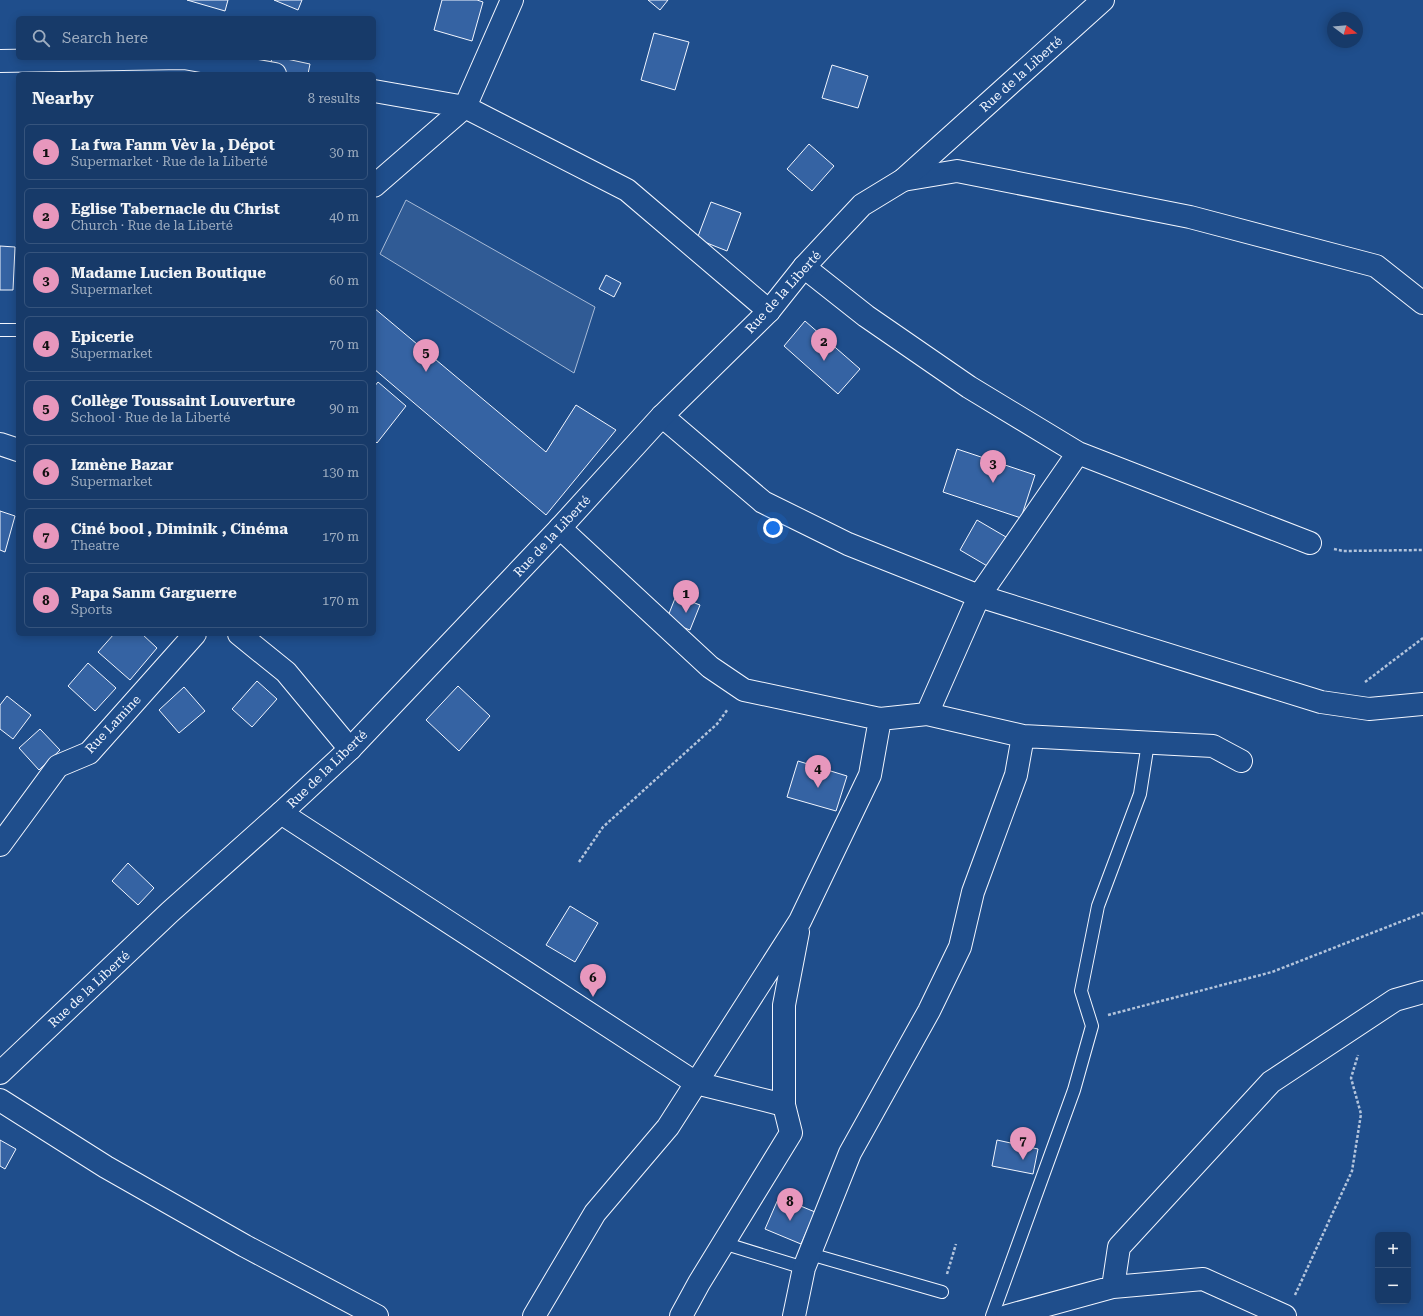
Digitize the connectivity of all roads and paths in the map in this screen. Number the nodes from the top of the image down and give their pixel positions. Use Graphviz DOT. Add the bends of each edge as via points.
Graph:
graph roads {
  1 [pos="512,0"];
  2 [pos="1103,0"];
  3 [pos="61,60"];
  4 [pos="195,60"];
  5 [pos="0,61"];
  6 [pos="264,72"];
  7 [pos="376,91"];
  8 [pos="465,107"];
  9 [pos="903,180"];
  10 [pos="376,184"];
  11 [pos="804,267"];
  12 [pos="1423,303"];
  13 [pos="769,311"];
  14 [pos="0,330"];
  15 [pos="16,330"];
  16 [pos="662,416"];
  17 [pos="0,444"];
  18 [pos="16,449"];
  19 [pos="1078,453"];
  20 [pos="560,528"];
  21 [pos="1310,543"];
  22 [pos="1423,550"];
  23 [pos="979,596"];
  24 [pos="193,636"];
  25 [pos="241,636"];
  26 [pos="1423,638"];
  27 [pos="1364,683"];
  28 [pos="742,689"];
  29 [pos="1423,704"];
  30 [pos="928,714"];
  31 [pos="880,719"];
  32 [pos="1024,736"];
  33 [pos="1148,743"];
  34 [pos="350,749"];
  35 [pos="1241,761"];
  36 [pos="281,813"];
  37 [pos="4,832"];
  38 [pos="579,862"];
  39 [pos="1423,913"];
  40 [pos="800,921"];
  41 [pos="1423,992"];
  42 [pos="1090,1020"];
  43 [pos="1348,1031"];
  44 [pos="0,1073"];
  45 [pos="696,1083"];
  46 [pos="0,1100"];
  47 [pos="784,1105"];
  48 [pos="723,1243"];
  49 [pos="807,1261"];
  50 [pos="1112,1287"];
  51 [pos="942,1292"];
  52 [pos="1288,1309"];
  53 [pos="377,1316"];
  54 [pos="534,1316"];
  55 [pos="681,1316"];
  56 [pos="794,1316"];
  57 [pos="992,1316"];
  58 [pos="1007,1316"];
  1 -- 8 [label="street"];
  2 -- 9 [label="street, Rue de la Liberté"];
  3 -- 5 [label="street"];
  4 -- 6 [label="street"];
  7 -- 8 [label="street"];
  8 -- 10 [label="street"];
  8 -- 13 [label="street" via="627,190"];
  9 -- 11 [label="street, Rue de la Liberté" via="862,205"];
  9 -- 12 [label="street" via="957,171 1190,217 1376,266"];
  11 -- 13 [label="street, Rue de la Liberté"];
  11 -- 19 [label="street" via="866,316 968,388"];
  13 -- 16 [label="street, Rue de la Liberté"];
  14 -- 15 [label="lane"];
  16 -- 20 [label="street, Rue de la Liberté"];
  16 -- 23 [label="street" via="763,502 848,544"];
  17 -- 18 [label="street"];
  19 -- 21 [label="street"];
  19 -- 23 [label="street"];
  20 -- 28 [label="street" via="710,667"];
  20 -- 34 [label="street, Rue de la Liberté"];
  21 -- 22 [label="path" via="1343,552"];
  23 -- 29 [label="street" via="1321,702 1370,709"];
  23 -- 30 [label="street"];
  24 -- 37 [label="street, Rue Lamine" via="89,753 58,766"];
  25 -- 34 [label="street" via="286,672"];
  26 -- 27 [label="path"];
  28 -- 31 [label="street"];
  28 -- 38 [label="path" via="717,724 604,827"];
  30 -- 31 [label="street"];
  30 -- 32 [label="street"];
  31 -- 40 [label="street" via="870,775"];
  32 -- 33 [label="street"];
  32 -- 49 [label="street" via="1016,775 973,892 960,947 929,1011 850,1153"];
  33 -- 35 [label="street" via="1213,746"];
  33 -- 42 [label="lane" via="1140,794 1098,906 1081,991"];
  34 -- 36 [label="street, Rue de la Liberté"];
  36 -- 44 [label="street, Rue de la Liberté" via="170,912"];
  36 -- 45 [label="street"];
  39 -- 42 [label="path" via="1272,972"];
  40 -- 45 [label="street"];
  40 -- 47 [label="street" via="784,1005"];
  41 -- 43 [label="street" via="1395,1000"];
  42 -- 57 [label="lane" via="1092,1026 1074,1090"];
  43 -- 50 [label="street" via="1271,1082 1119,1247"];
  43 -- 52 [label="path" via="1360,1046 1351,1078 1361,1114 1352,1171"];
  45 -- 47 [label="street"];
  45 -- 54 [label="street" via="668,1127 595,1213"];
  46 -- 53 [label="street" via="106,1167 245,1246"];
  47 -- 48 [label="street" via="791,1132"];
  48 -- 49 [label="lane"];
  48 -- 55 [label="street"];
  49 -- 51 [label="lane"];
  49 -- 56 [label="street"];
  50 -- 52 [label="street" via="1203,1279"];
  50 -- 58 [label="street"];
}
